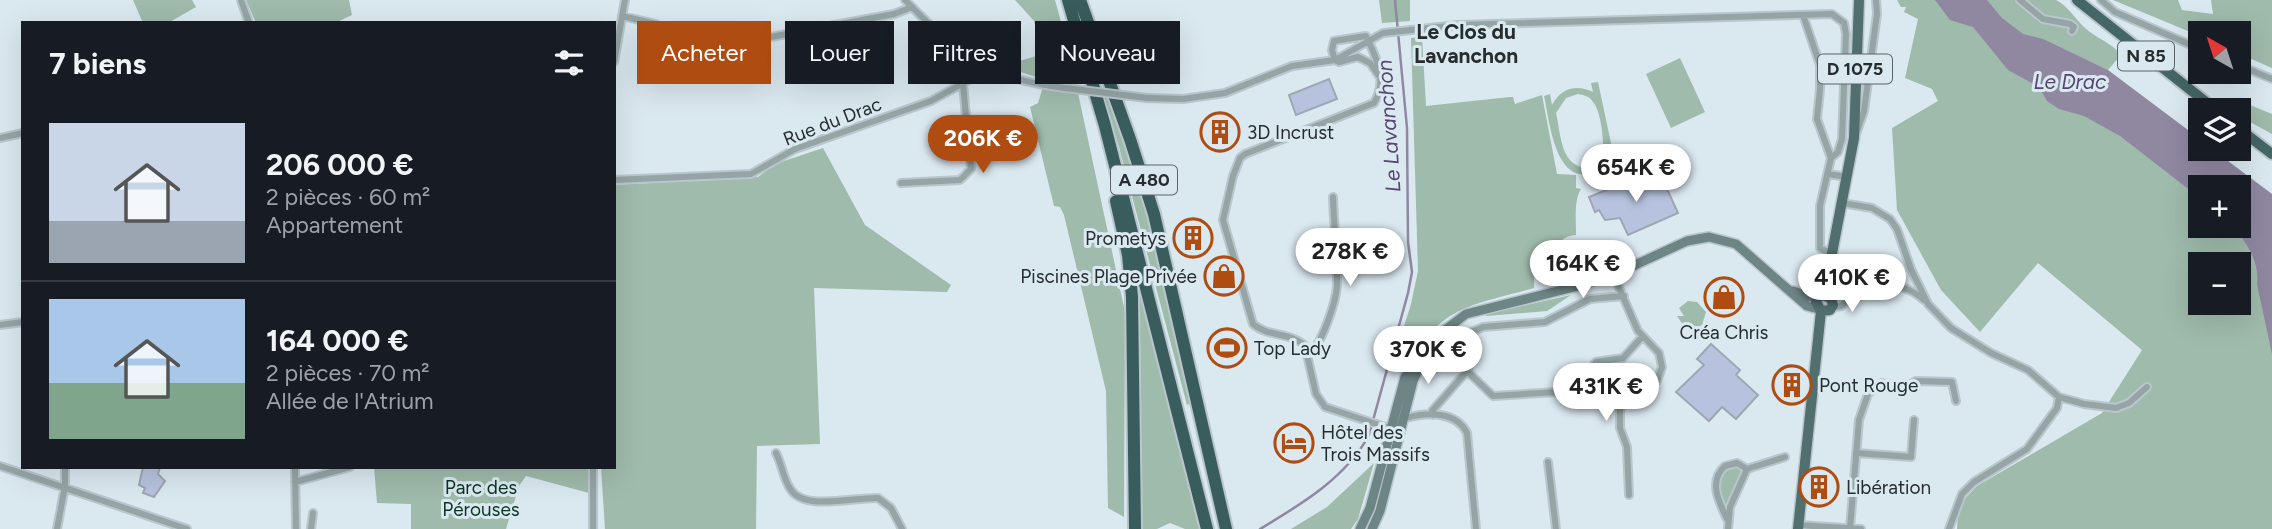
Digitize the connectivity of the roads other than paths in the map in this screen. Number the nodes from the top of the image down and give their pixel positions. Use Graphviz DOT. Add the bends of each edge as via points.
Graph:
graph roads {
  1 [pos="241,0"];
  2 [pos="625,0"];
  3 [pos="905,0"];
  4 [pos="1068,0"];
  5 [pos="1080,0"];
  6 [pos="1859,0"];
  7 [pos="1876,0"];
  8 [pos="2020,0"];
  9 [pos="2077,0"];
  10 [pos="2101,0"];
  11 [pos="912,7"];
  12 [pos="1803,15"];
  13 [pos="622,16"];
  14 [pos="248,21"];
  15 [pos="926,21"];
  16 [pos="2072,31"];
  17 [pos="1368,40"];
  18 [pos="2188,44"];
  19 [pos="616,50"];
  20 [pos="1335,60"];
  21 [pos="2251,70"];
  22 [pos="1380,78"];
  23 [pos="2272,79"];
  24 [pos="1021,80"];
  25 [pos="963,84"];
  26 [pos="2201,98"];
  27 [pos="21,133"];
  28 [pos="0,138"];
  29 [pos="1854,138"];
  30 [pos="2251,138"];
  31 [pos="2272,154"];
  32 [pos="1831,158"];
  33 [pos="1114,164"];
  34 [pos="1828,174"];
  35 [pos="1847,177"];
  36 [pos="616,180"];
  37 [pos="901,183"];
  38 [pos="1333,197"];
  39 [pos="1842,202"];
  40 [pos="1832,254"];
  41 [pos="1613,274"];
  42 [pos="1625,296"];
  43 [pos="1825,304"];
  44 [pos="1928,304"];
  45 [pos="21,322"];
  46 [pos="0,325"];
  47 [pos="1642,337"];
  48 [pos="1429,345"];
  49 [pos="1307,355"];
  50 [pos="1190,366"];
  51 [pos="1467,371"];
  52 [pos="2147,387"];
  53 [pos="2059,397"];
  54 [pos="1956,401"];
  55 [pos="1433,415"];
  56 [pos="1403,419"];
  57 [pos="1914,420"];
  58 [pos="1390,428"];
  59 [pos="1398,440"];
  60 [pos="776,453"];
  61 [pos="1856,453"];
  62 [pos="1785,457"];
  63 [pos="1548,462"];
  64 [pos="0,466"];
  65 [pos="65,469"];
  66 [pos="295,469"];
  67 [pos="343,469"];
  68 [pos="593,469"];
  69 [pos="1747,469"];
  70 [pos="295,482"];
  71 [pos="65,486"];
  72 [pos="1629,495"];
  73 [pos="313,513"];
  74 [pos="1727,519"];
  75 [pos="1798,527"];
  76 [pos="1850,528"];
  77 [pos="57,529"];
  78 [pos="187,529"];
  79 [pos="296,529"];
  80 [pos="311,529"];
  81 [pos="593,529"];
  82 [pos="902,529"];
  83 [pos="1135,529"];
  84 [pos="1207,529"];
  85 [pos="1226,529"];
  86 [pos="1231,529"];
  87 [pos="1360,529"];
  88 [pos="1372,529"];
  89 [pos="1476,529"];
  90 [pos="1556,529"];
  91 [pos="1728,529"];
  92 [pos="1861,529"];
  93 [pos="1949,529"];
  1 -- 14 [label="street"];
  2 -- 13 [label="street"];
  3 -- 11 [label="street"];
  4 -- 33 [label="highway, A 480"];
  5 -- 50 [label="highway, A 480" via="1148,194"];
  6 -- 29 [label="main road, D 1075"];
  7 -- 29 [label="street" via="1864,111"];
  8 -- 16 [label="street" via="2043,19 2070,24"];
  9 -- 26 [label="highway, N 85"];
  10 -- 18 [label="street" via="2115,12"];
  11 -- 13 [label="street" via="749,41 707,66 691,60 656,24"];
  11 -- 15 [label="street"];
  12 -- 17 [label="street" via="1458,25 1383,33"];
  12 -- 32 [label="street" via="1820,65 1816,119"];
  12 -- 32 [label="street" via="1836,15 1846,29 1842,139"];
  13 -- 19 [label="street"];
  17 -- 20 [label="street"];
  17 -- 20 [label="street" via="1359,35 1334,41"];
  17 -- 22 [label="street" via="1379,63"];
  20 -- 22 [label="street" via="1357,57 1370,63"];
  20 -- 24 [label="street, bridge" via="1292,66 1244,87 1205,97 1147,98"];
  21 -- 23 [label="street"];
  22 -- 49 [label="street" via="1381,91 1374,103 1245,154 1233,176 1223,220 1249,316 1263,332 1301,342"];
  25 -- 36 [label="street, Rue du Drac" via="931,101 795,149 751,174"];
  25 -- 37 [label="street" via="971,169 960,180"];
  27 -- 28 [label="street"];
  29 -- 35 [label="main road, D 1075"];
  30 -- 31 [label="highway"];
  32 -- 34 [label="street"];
  33 -- 83 [label="highway" via="1111,177 1132,297"];
  33 -- 84 [label="highway, A 480"];
  34 -- 35 [label="street"];
  34 -- 40 [label="street" via="1820,206 1820,248"];
  35 -- 39 [label="main road, D 1075"];
  38 -- 49 [label="street" via="1337,289 1320,342"];
  39 -- 40 [label="main road, D 1075"];
  39 -- 44 [label="street" via="1872,208 1891,219"];
  40 -- 43 [label="main road, D 1075"];
  41 -- 42 [label="street"];
  41 -- 43 [label="main road" via="1687,241 1713,237 1736,244 1788,289"];
  41 -- 48 [label="main road" via="1476,310 1456,320"];
  42 -- 47 [label="street"];
  42 -- 51 [label="street" via="1583,302 1545,321 1478,329 1467,340 1471,361"];
  43 -- 44 [label="street" via="1841,306 1858,292 1878,285 1912,289"];
  43 -- 75 [label="main road, D 1075"];
  44 -- 53 [label="street" via="1965,338 2028,370"];
  45 -- 46 [label="street"];
  47 -- 51 [label="street" via="1623,358 1596,362 1574,391 1493,396"];
  47 -- 72 [label="street" via="1659,353 1662,367 1657,381 1631,395 1620,409"];
  48 -- 56 [label="main road"];
  48 -- 58 [label="main road" via="1405,377"];
  49 -- 58 [label="street" via="1319,402 1329,411"];
  50 -- 85 [label="highway, A 480"];
  50 -- 86 [label="highway"];
  51 -- 55 [label="street"];
  52 -- 53 [label="street" via="2116,408"];
  53 -- 93 [label="street" via="2057,408 2027,449 1962,494"];
  54 -- 61 [label="street" via="1952,382 1916,381 1902,389 1887,383 1877,385 1858,419"];
  55 -- 56 [label="street"];
  55 -- 89 [label="street" via="1455,418 1466,433"];
  56 -- 58 [label="street"];
  56 -- 59 [label="main road"];
  57 -- 61 [label="street" via="1911,457"];
  58 -- 59 [label="main road"];
  58 -- 87 [label="main road" via="1370,508"];
  59 -- 88 [label="main road"];
  60 -- 82 [label="street" via="789,487 800,498 878,498 891,508"];
  61 -- 76 [label="street"];
  62 -- 69 [label="street"];
  63 -- 90 [label="street"];
  64 -- 71 [label="street"];
  65 -- 71 [label="street"];
  66 -- 70 [label="street"];
  67 -- 70 [label="street"];
  68 -- 81 [label="street"];
  69 -- 74 [label="street"];
  69 -- 74 [label="street" via="1731,463 1718,474 1716,488"];
  70 -- 79 [label="street"];
  71 -- 77 [label="street"];
  71 -- 78 [label="street"];
  73 -- 80 [label="street"];
  74 -- 91 [label="street"];
  75 -- 76 [label="street"];
  76 -- 92 [label="street"];
}
